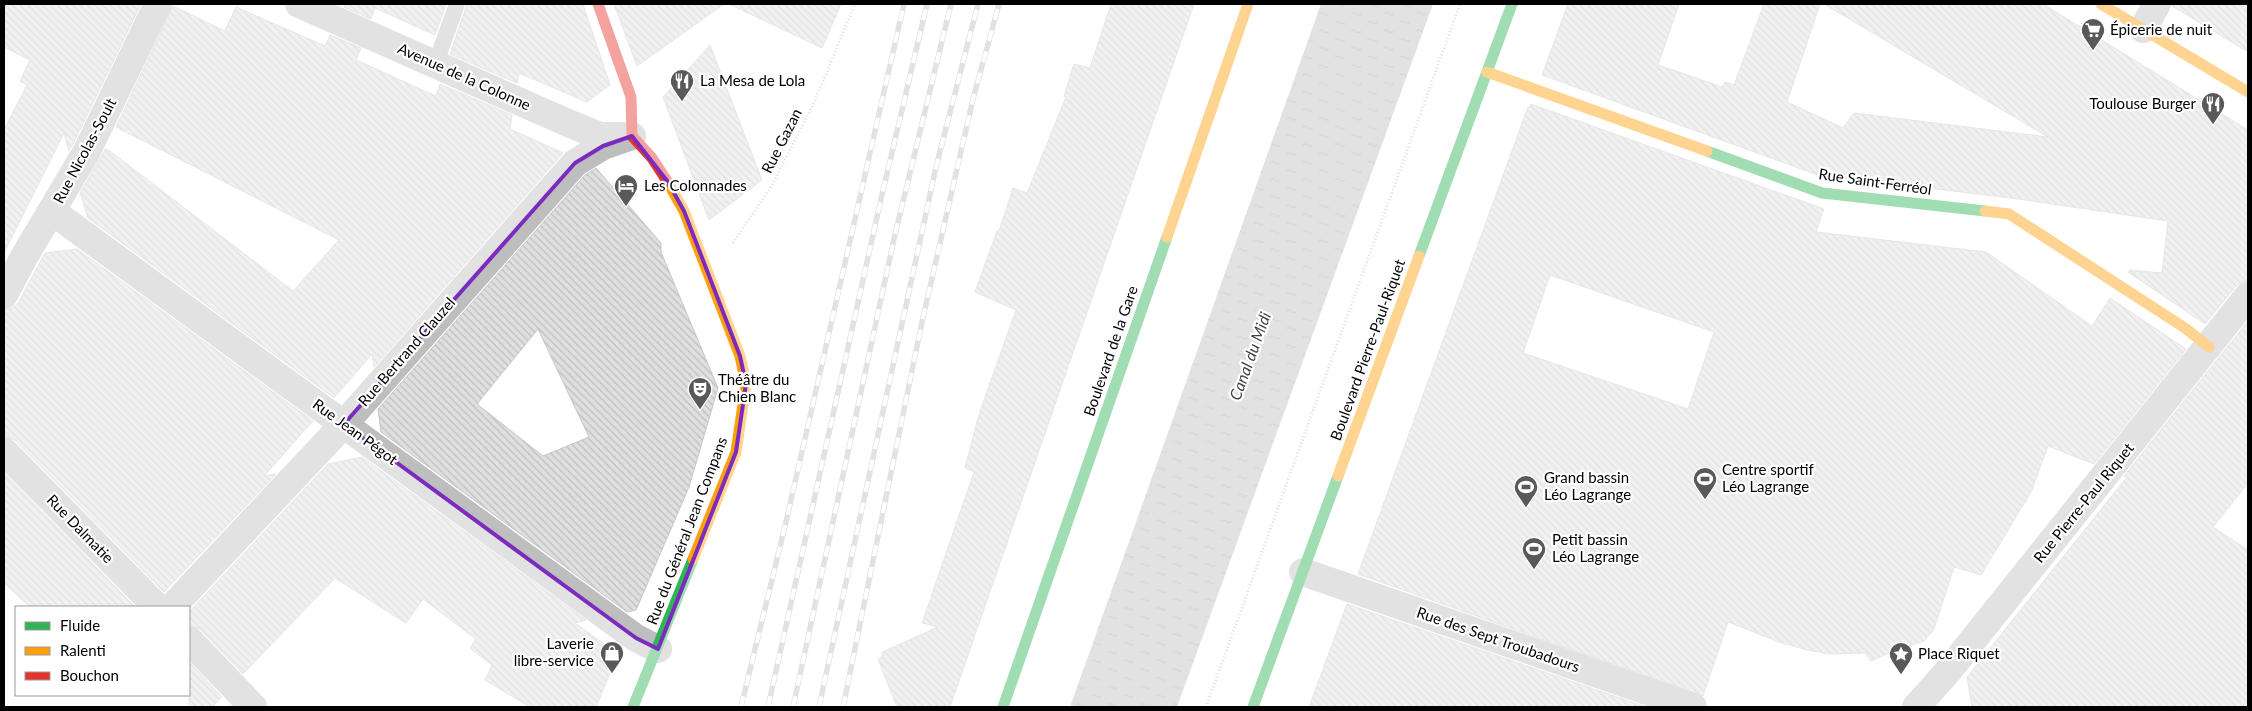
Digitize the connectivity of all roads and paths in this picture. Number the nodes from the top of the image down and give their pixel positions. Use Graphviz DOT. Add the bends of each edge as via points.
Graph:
graph roads {
  1 [pos="158,4"];
  2 [pos="298,4"];
  3 [pos="457,4"];
  4 [pos="598,4"];
  5 [pos="855,4"];
  6 [pos="1248,4"];
  7 [pos="1460,4"];
  8 [pos="1512,4"];
  9 [pos="2101,4"];
  10 [pos="2157,4"];
  11 [pos="2143,29"];
  12 [pos="435,65"];
  13 [pos="1487,72"];
  14 [pos="2248,92"];
  15 [pos="632,136"];
  16 [pos="52,212"];
  17 [pos="710,277"];
  18 [pos="4,295"];
  19 [pos="2248,296"];
  20 [pos="2209,347"];
  21 [pos="344,424"];
  22 [pos="4,451"];
  23 [pos="1303,572"];
  24 [pos="156,606"];
  25 [pos="173,606"];
  26 [pos="190,641"];
  27 [pos="658,649"];
  28 [pos="253,707"];
  29 [pos="633,707"];
  30 [pos="1004,707"];
  31 [pos="1206,707"];
  32 [pos="1253,707"];
  33 [pos="1693,707"];
  34 [pos="1916,707"];
  1 -- 16 [label="street, Rue Nicolas-Soult" via="87,152"];
  2 -- 12 [label="street, Avenue de la Colonne"];
  3 -- 12 [label="lane"];
  4 -- 15 [label="street" via="631,97"];
  5 -- 17 [label="path, Rue Gazan" via="814,103 771,187"];
  6 -- 30 [label="street, Boulevard de la Gare"];
  7 -- 31 [label="path"];
  8 -- 13 [label="street, Boulevard Pierre-Paul-Riquet"];
  9 -- 11 [label="street"];
  10 -- 11 [label="street"];
  11 -- 14 [label="street"];
  12 -- 15 [label="street, Avenue de la Colonne" via="600,136"];
  13 -- 20 [label="street, Rue Saint-Ferréol" via="1822,194 2009,214 2185,328"];
  13 -- 23 [label="street, Boulevard Pierre-Paul-Riquet"];
  15 -- 17 [label="street, Rue du Général Jean Compans" via="668,182 684,211"];
  15 -- 21 [label="street, Rue Bertrand Clauzel" via="603,146 575,163"];
  16 -- 18 [label="street, Rue Nicolas-Soult"];
  16 -- 21 [label="street, Rue Jean Pégot"];
  17 -- 27 [label="street, Rue du Général Jean Compans" via="740,356 746,384 743,414 736,452"];
  19 -- 20 [label="street, Rue Pierre-Paul Riquet"];
  20 -- 34 [label="street, Rue Pierre-Paul Riquet"];
  21 -- 25 [label="street, Rue Bertrand Clauzel"];
  21 -- 27 [label="street, Rue Jean Pégot" via="636,638"];
  22 -- 24 [label="street, Rue Dalmatie"];
  23 -- 32 [label="street, Boulevard Pierre-Paul-Riquet"];
  23 -- 33 [label="street, Rue des Sept Troubadours"];
  26 -- 28 [label="street"];
  27 -- 29 [label="street, Rue du Général Jean Compans"];
}
